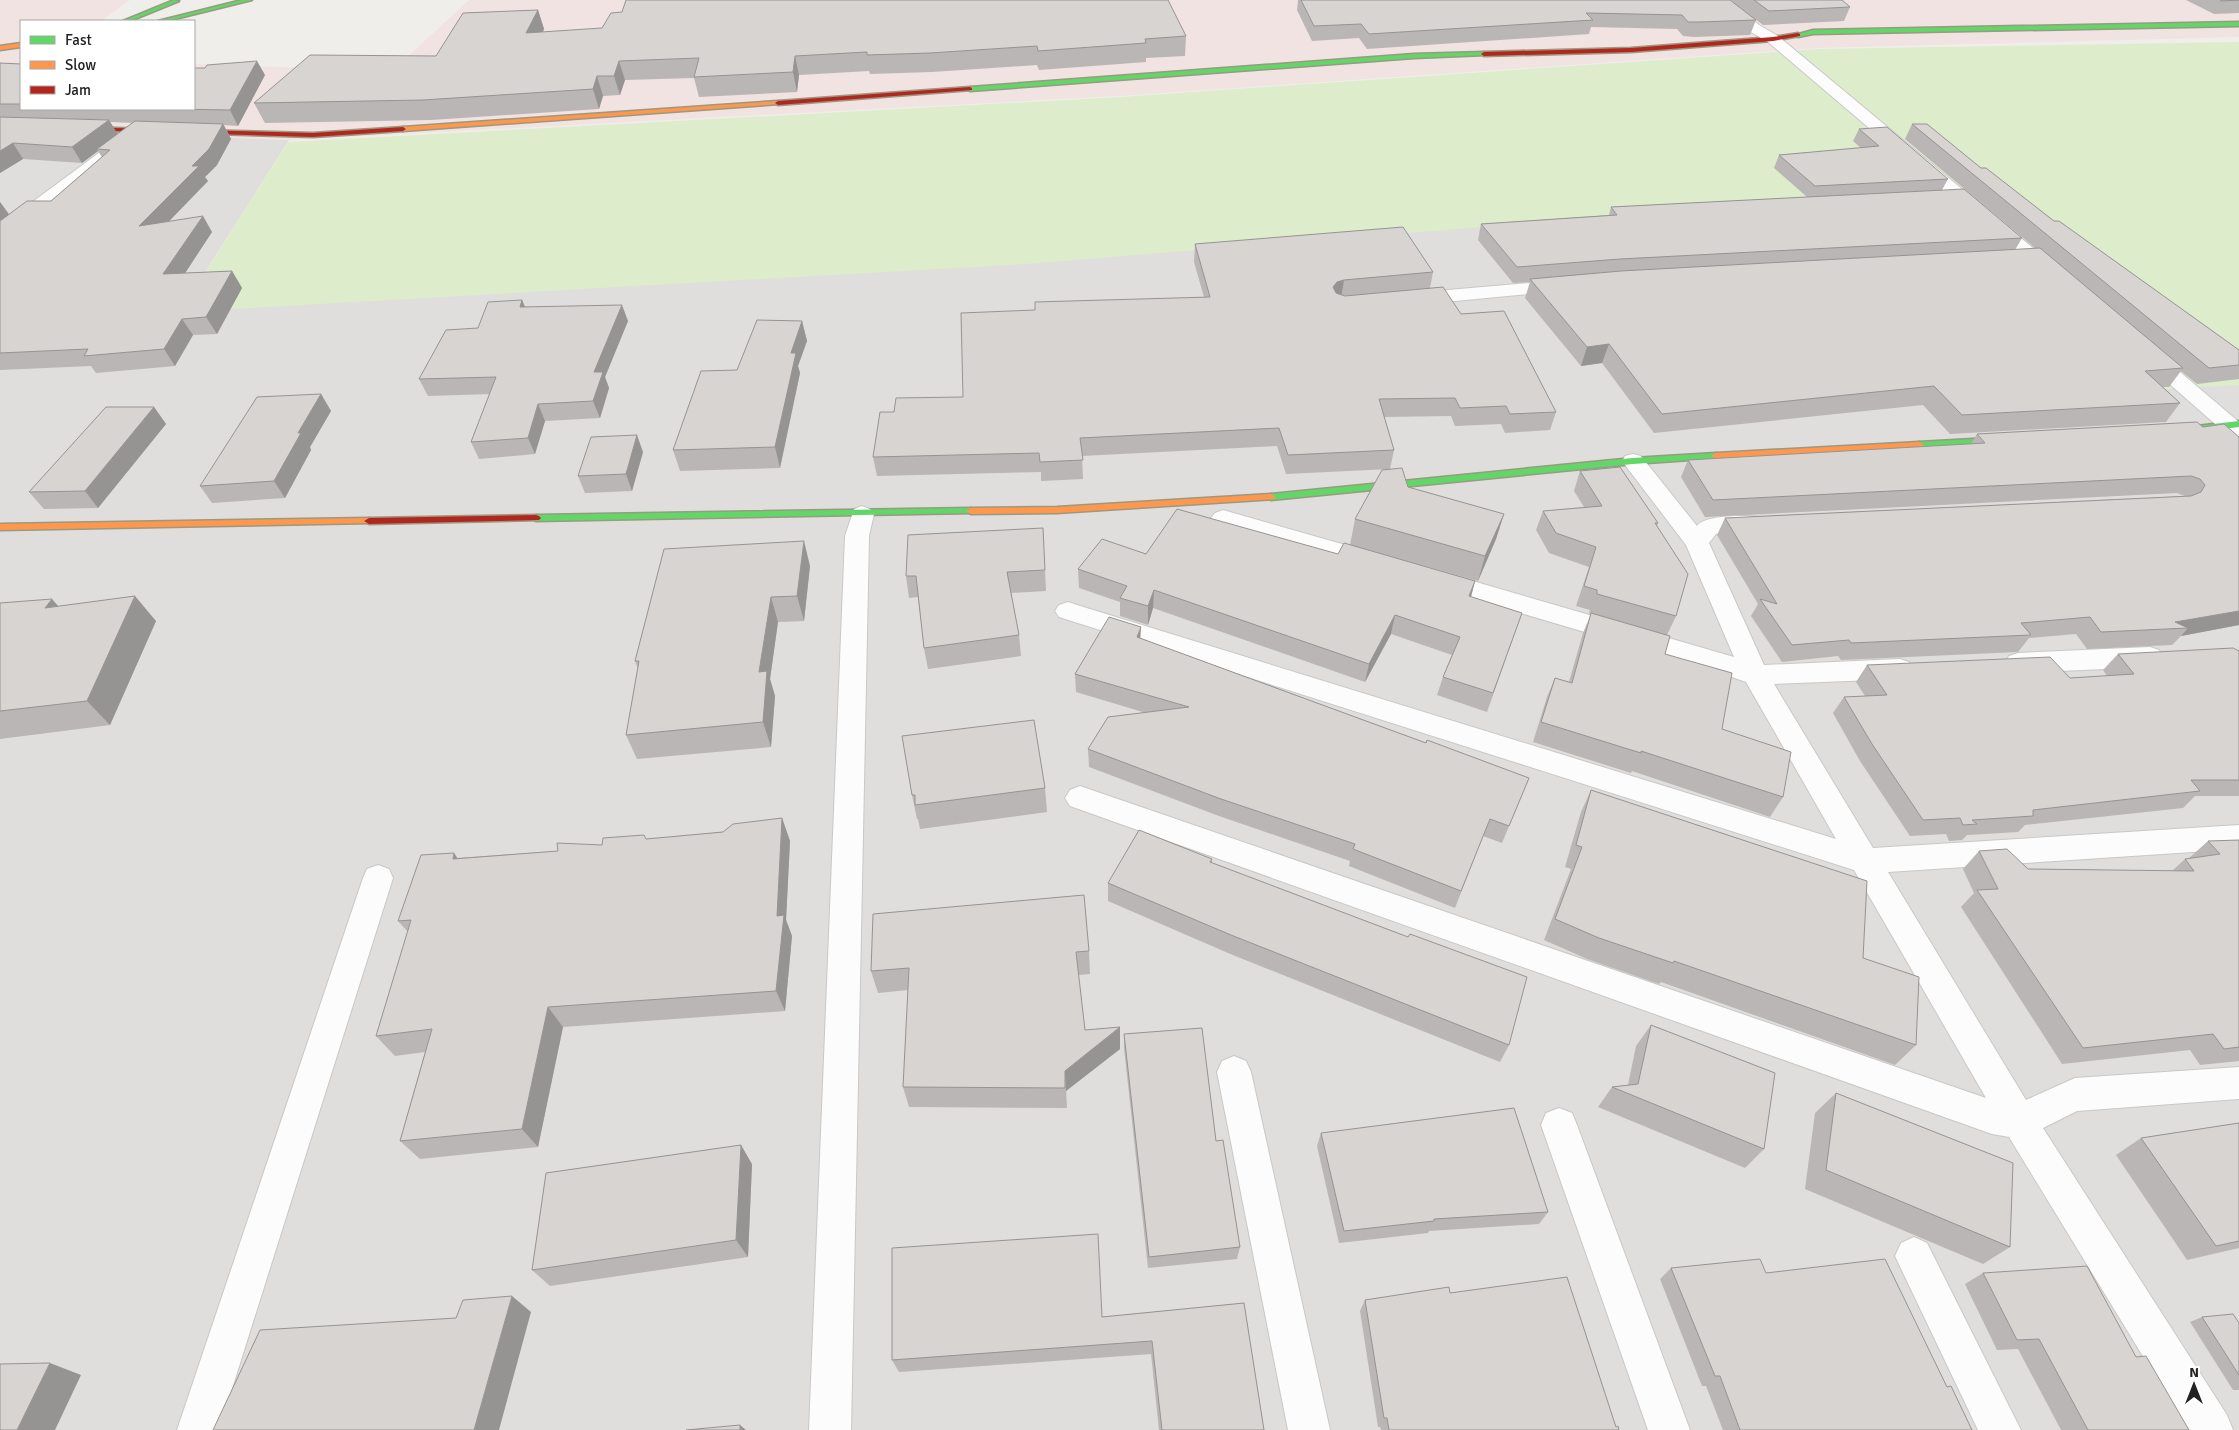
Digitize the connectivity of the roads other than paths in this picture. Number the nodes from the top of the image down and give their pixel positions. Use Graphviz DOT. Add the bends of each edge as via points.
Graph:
graph roads {
  1 [pos="178,0"];
  2 [pos="249,0"];
  3 [pos="1718,0"];
  4 [pos="128,20"];
  5 [pos="165,20"];
  6 [pos="2239,24"];
  7 [pos="2239,30"];
  8 [pos="1773,38"];
  9 [pos="20,45"];
  10 [pos="0,48"];
  11 [pos="20,53"];
  12 [pos="0,56"];
  13 [pos="69,128"];
  14 [pos="138,131"];
  15 [pos="1961,197"];
  16 [pos="1932,198"];
  17 [pos="0,235"];
  18 [pos="2035,259"];
  19 [pos="2007,262"];
  20 [pos="1585,284"];
  21 [pos="2065,285"];
  22 [pos="1390,301"];
  23 [pos="2132,342"];
  24 [pos="2236,427"];
  25 [pos="2177,430"];
  26 [pos="2019,439"];
  27 [pos="1633,461"];
  28 [pos="862,514"];
  29 [pos="1223,518"];
  30 [pos="1778,523"];
  31 [pos="0,528"];
  32 [pos="1697,543"];
  33 [pos="1068,611"];
  34 [pos="2170,656"];
  35 [pos="1992,664"];
  36 [pos="1923,668"];
  37 [pos="1755,675"];
  38 [pos="1080,798"];
  39 [pos="2239,837"];
  40 [pos="1867,862"];
  41 [pos="378,878"];
  42 [pos="1234,1072"];
  43 [pos="2239,1083"];
  44 [pos="2019,1121"];
  45 [pos="1559,1125"];
  46 [pos="1914,1256"];
  47 [pos="198,1430"];
  48 [pos="830,1430"];
  49 [pos="1309,1430"];
  50 [pos="1669,1430"];
  51 [pos="2000,1430"];
  52 [pos="2212,1430"];
  1 -- 4 [label="main road"];
  2 -- 5 [label="main road"];
  3 -- 8 [label="street" via="1754,28"];
  6 -- 8 [label="main road" via="1813,32"];
  7 -- 8 [label="main road" via="1822,40"];
  8 -- 14 [label="main road" via="1630,50 1414,56 313,135"];
  8 -- 15 [label="street"];
  9 -- 10 [label="main road"];
  11 -- 12 [label="main road"];
  13 -- 14 [label="main road"];
  14 -- 17 [label="street"];
  15 -- 16 [label="street"];
  15 -- 18 [label="street"];
  18 -- 19 [label="street"];
  18 -- 21 [label="street"];
  20 -- 22 [label="street"];
  23 -- 24 [label="street"];
  24 -- 25 [label="main road"];
  26 -- 27 [label="main road"];
  27 -- 28 [label="main road" via="1257,498 1057,510"];
  27 -- 32 [label="street"];
  28 -- 31 [label="main road"];
  28 -- 48 [label="street" via="857,536"];
  29 -- 37 [label="street"];
  30 -- 32 [label="street" via="1708,526"];
  32 -- 37 [label="street"];
  33 -- 40 [label="street"];
  34 -- 35 [label="street"];
  36 -- 37 [label="street"];
  37 -- 40 [label="street"];
  38 -- 44 [label="street" via="1992,1117"];
  39 -- 40 [label="street"];
  40 -- 44 [label="street"];
  41 -- 47 [label="street"];
  42 -- 49 [label="street"];
  43 -- 44 [label="street" via="2075,1095"];
  44 -- 52 [label="street"];
  45 -- 50 [label="street"];
  46 -- 51 [label="street"];
}
